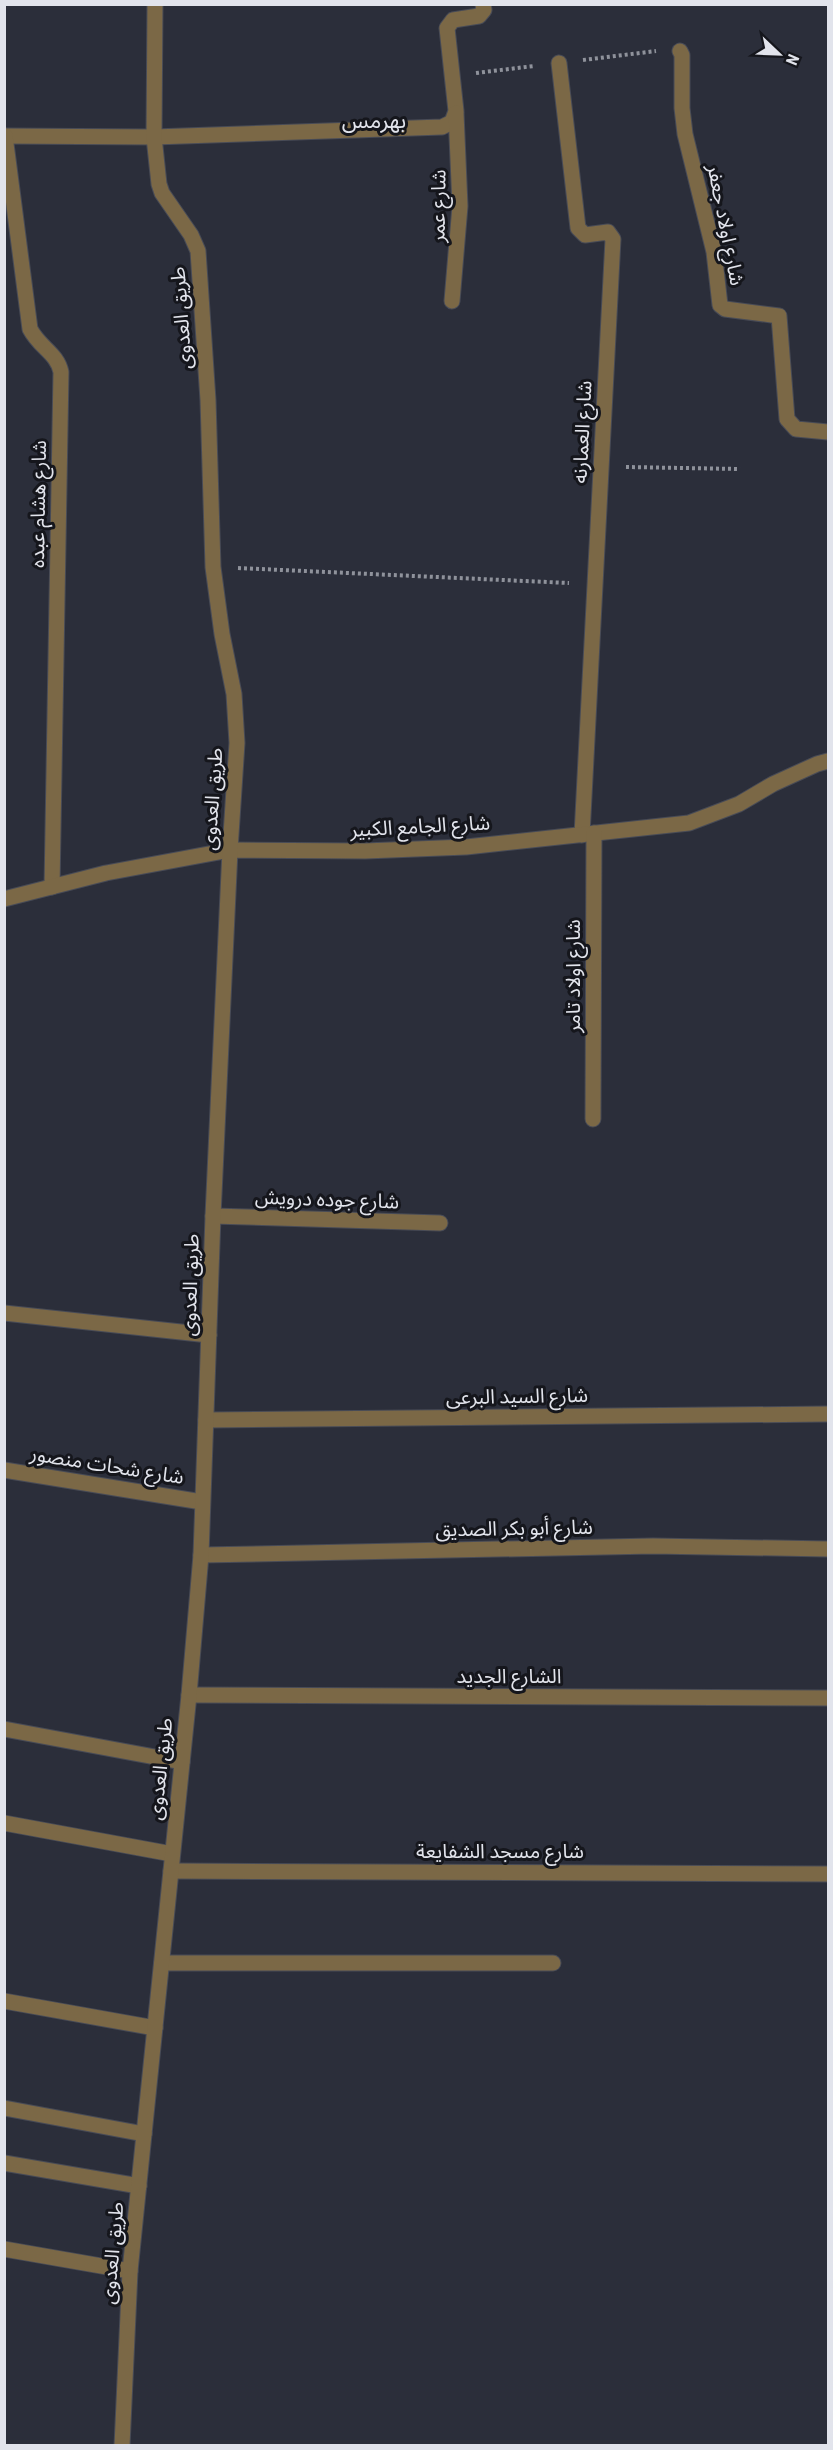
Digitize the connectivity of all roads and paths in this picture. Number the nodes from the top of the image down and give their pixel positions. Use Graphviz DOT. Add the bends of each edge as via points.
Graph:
graph roads {
  1 [pos="155,4"];
  2 [pos="483,4"];
  3 [pos="680,51"];
  4 [pos="559,63"];
  5 [pos="456,111"];
  6 [pos="5,136"];
  7 [pos="154,137"];
  8 [pos="453,301"];
  9 [pos="828,432"];
  10 [pos="602,467"];
  11 [pos="740,470"];
  12 [pos="213,567"];
  13 [pos="595,584"];
  14 [pos="828,761"];
  15 [pos="588,834"];
  16 [pos="230,850"];
  17 [pos="52,886"];
  18 [pos="4,899"];
  19 [pos="593,1119"];
  20 [pos="213,1216"];
  21 [pos="440,1223"];
  22 [pos="4,1313"];
  23 [pos="209,1335"];
  24 [pos="828,1414"];
  25 [pos="206,1420"];
  26 [pos="4,1470"];
  27 [pos="202,1502"];
  28 [pos="828,1549"];
  29 [pos="201,1555"];
  30 [pos="189,1695"];
  31 [pos="828,1698"];
  32 [pos="4,1729"];
  33 [pos="182,1762"];
  34 [pos="4,1823"];
  35 [pos="172,1854"];
  36 [pos="171,1870"];
  37 [pos="828,1874"];
  38 [pos="162,1963"];
  39 [pos="553,1963"];
  40 [pos="4,2001"];
  41 [pos="155,2028"];
  42 [pos="4,2108"];
  43 [pos="144,2134"];
  44 [pos="4,2163"];
  45 [pos="139,2186"];
  46 [pos="4,2249"];
  47 [pos="130,2271"];
  48 [pos="122,2445"];
  1 -- 7 [label="street, طريق العدوى"];
  2 -- 5 [label="street, شارع عمر" via="479,16 453,21 446,32"];
  3 -- 9 [label="street, شارع اولاد جعفر" via="685,134 714,252 720,305 725,309 779,316 787,419 796,429"];
  4 -- 10 [label="street, شارع العمارنه" via="579,230 585,235 608,232 613,239"];
  5 -- 7 [label="street" via="452,122 442,127"];
  5 -- 8 [label="street, شارع عمر" via="460,206"];
  6 -- 7 [label="street"];
  6 -- 17 [label="street, شارع هشام عبده" via="30,329 40,346 56,358 61,372"];
  7 -- 12 [label="street, طريق العدوى" via="162,193 198,252"];
  10 -- 11 [label="path"];
  10 -- 13 [label="street, شارع العمارنه"];
  12 -- 13 [label="path"];
  12 -- 16 [label="street, طريق العدوى" via="236,718"];
  13 -- 15 [label="street, شارع العمارنه"];
  14 -- 15 [label="street, شارع الجامع الكبير" via="773,784 740,804 689,823"];
  15 -- 16 [label="street, شارع الجامع الكبير" via="419,850"];
  15 -- 19 [label="street, شارع اولاد تامر"];
  16 -- 17 [label="street, شارع الجامع الكبير"];
  16 -- 20 [label="street, طريق العدوى"];
  17 -- 18 [label="street, شارع الجامع الكبير"];
  20 -- 21 [label="street, شارع جوده درويش"];
  20 -- 23 [label="street, طريق العدوى"];
  22 -- 23 [label="street"];
  23 -- 25 [label="street, طريق العدوى"];
  24 -- 25 [label="street, شارع السيد البرعى"];
  25 -- 27 [label="street, طريق العدوى"];
  26 -- 27 [label="street, شارع شحات منصور"];
  27 -- 29 [label="street, طريق العدوى"];
  28 -- 29 [label="street, شارع أبو بكر الصديق" via="653,1546"];
  29 -- 30 [label="street, طريق العدوى"];
  30 -- 31 [label="street, الشارع الجديد"];
  30 -- 33 [label="street, طريق العدوى"];
  32 -- 33 [label="street"];
  33 -- 35 [label="street, طريق العدوى"];
  34 -- 35 [label="street"];
  35 -- 36 [label="street, طريق العدوى"];
  36 -- 37 [label="street, شارع مسجد الشفايعة"];
  36 -- 38 [label="street, طريق العدوى"];
  38 -- 39 [label="street"];
  38 -- 41 [label="street, طريق العدوى"];
  40 -- 41 [label="street"];
  41 -- 43 [label="street, طريق العدوى"];
  42 -- 43 [label="street"];
  43 -- 45 [label="street, طريق العدوى"];
  44 -- 45 [label="street"];
  45 -- 47 [label="street, طريق العدوى"];
  46 -- 47 [label="street"];
  47 -- 48 [label="street, طريق العدوى"];
}
